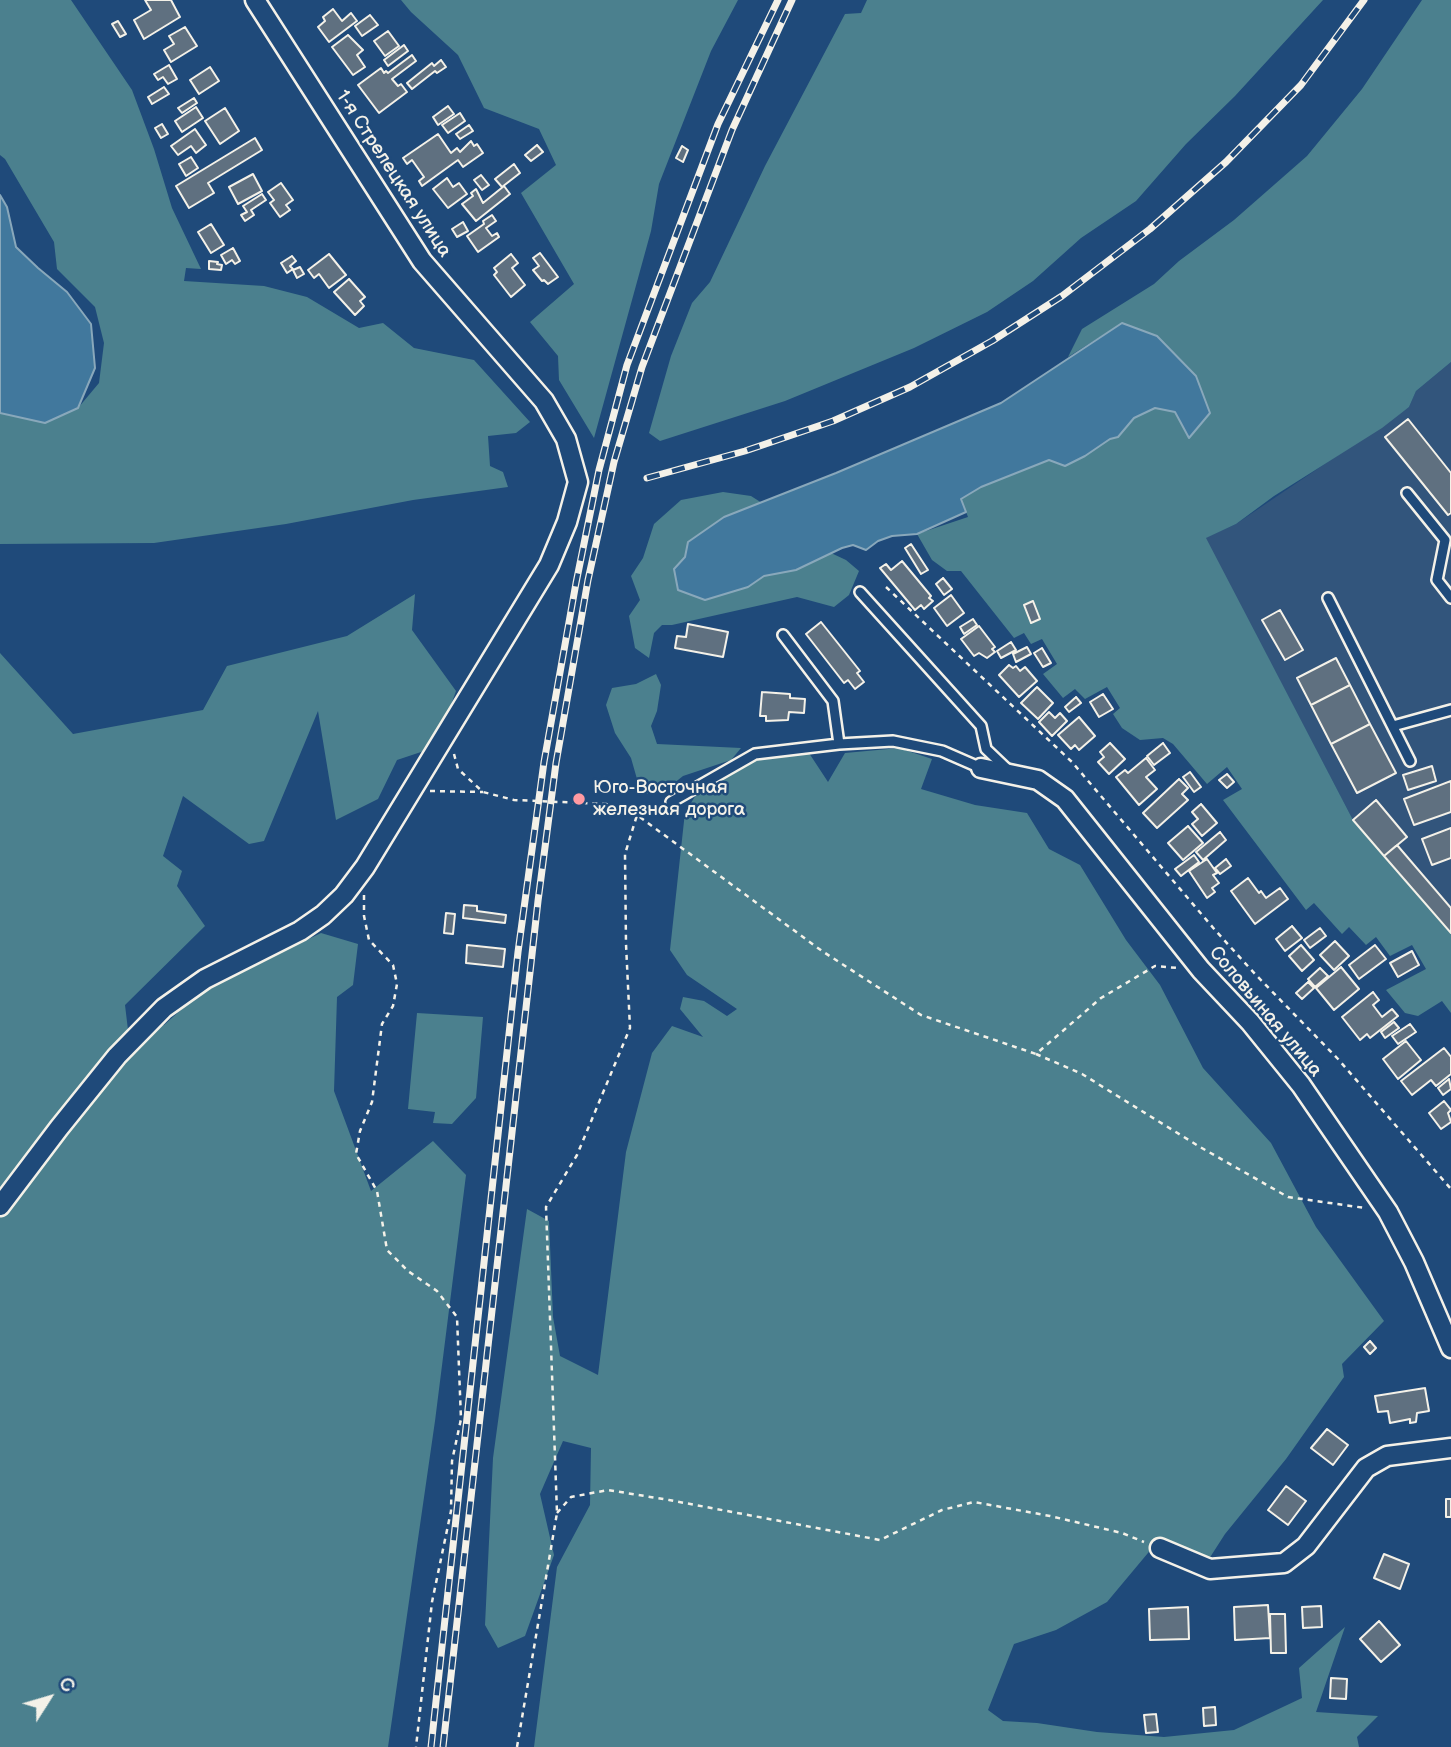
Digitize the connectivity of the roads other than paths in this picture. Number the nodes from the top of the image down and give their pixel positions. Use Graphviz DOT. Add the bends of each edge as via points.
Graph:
graph roads {
  1 [pos="255,0"];
  2 [pos="1407,493"];
  3 [pos="860,592"];
  4 [pos="1328,598"];
  5 [pos="1451,598"];
  6 [pos="783,635"];
  7 [pos="1451,710"];
  8 [pos="1393,726"];
  9 [pos="839,744"];
  10 [pos="1410,761"];
  11 [pos="981,768"];
  12 [pos="1013,776"];
  13 [pos="671,803"];
  14 [pos="0,1206"];
  15 [pos="1451,1348"];
  16 [pos="1451,1448"];
  17 [pos="1160,1548"];
  1 -- 14 [label="street, 1-я Стрелецкая улица" via="422,261 544,401 566,439 578,482 548,565 344,895 300,931 205,979 164,1008 117,1056"];
  2 -- 5 [label="lane" via="1445,540 1437,580"];
  3 -- 12 [label="lane" via="981,726 986,749"];
  4 -- 8 [label="lane"];
  6 -- 9 [label="lane" via="833,701"];
  7 -- 8 [label="lane"];
  8 -- 10 [label="lane"];
  9 -- 11 [label="lane" via="893,741 943,751"];
  9 -- 13 [label="lane" via="755,754"];
  11 -- 12 [label="street, Соловьиная улица"];
  12 -- 15 [label="street, Соловьиная улица" via="1038,780 1065,799 1201,970 1301,1085 1388,1212"];
  16 -- 17 [label="street" via="1387,1456 1366,1468 1306,1546 1284,1563 1210,1569"];
}
